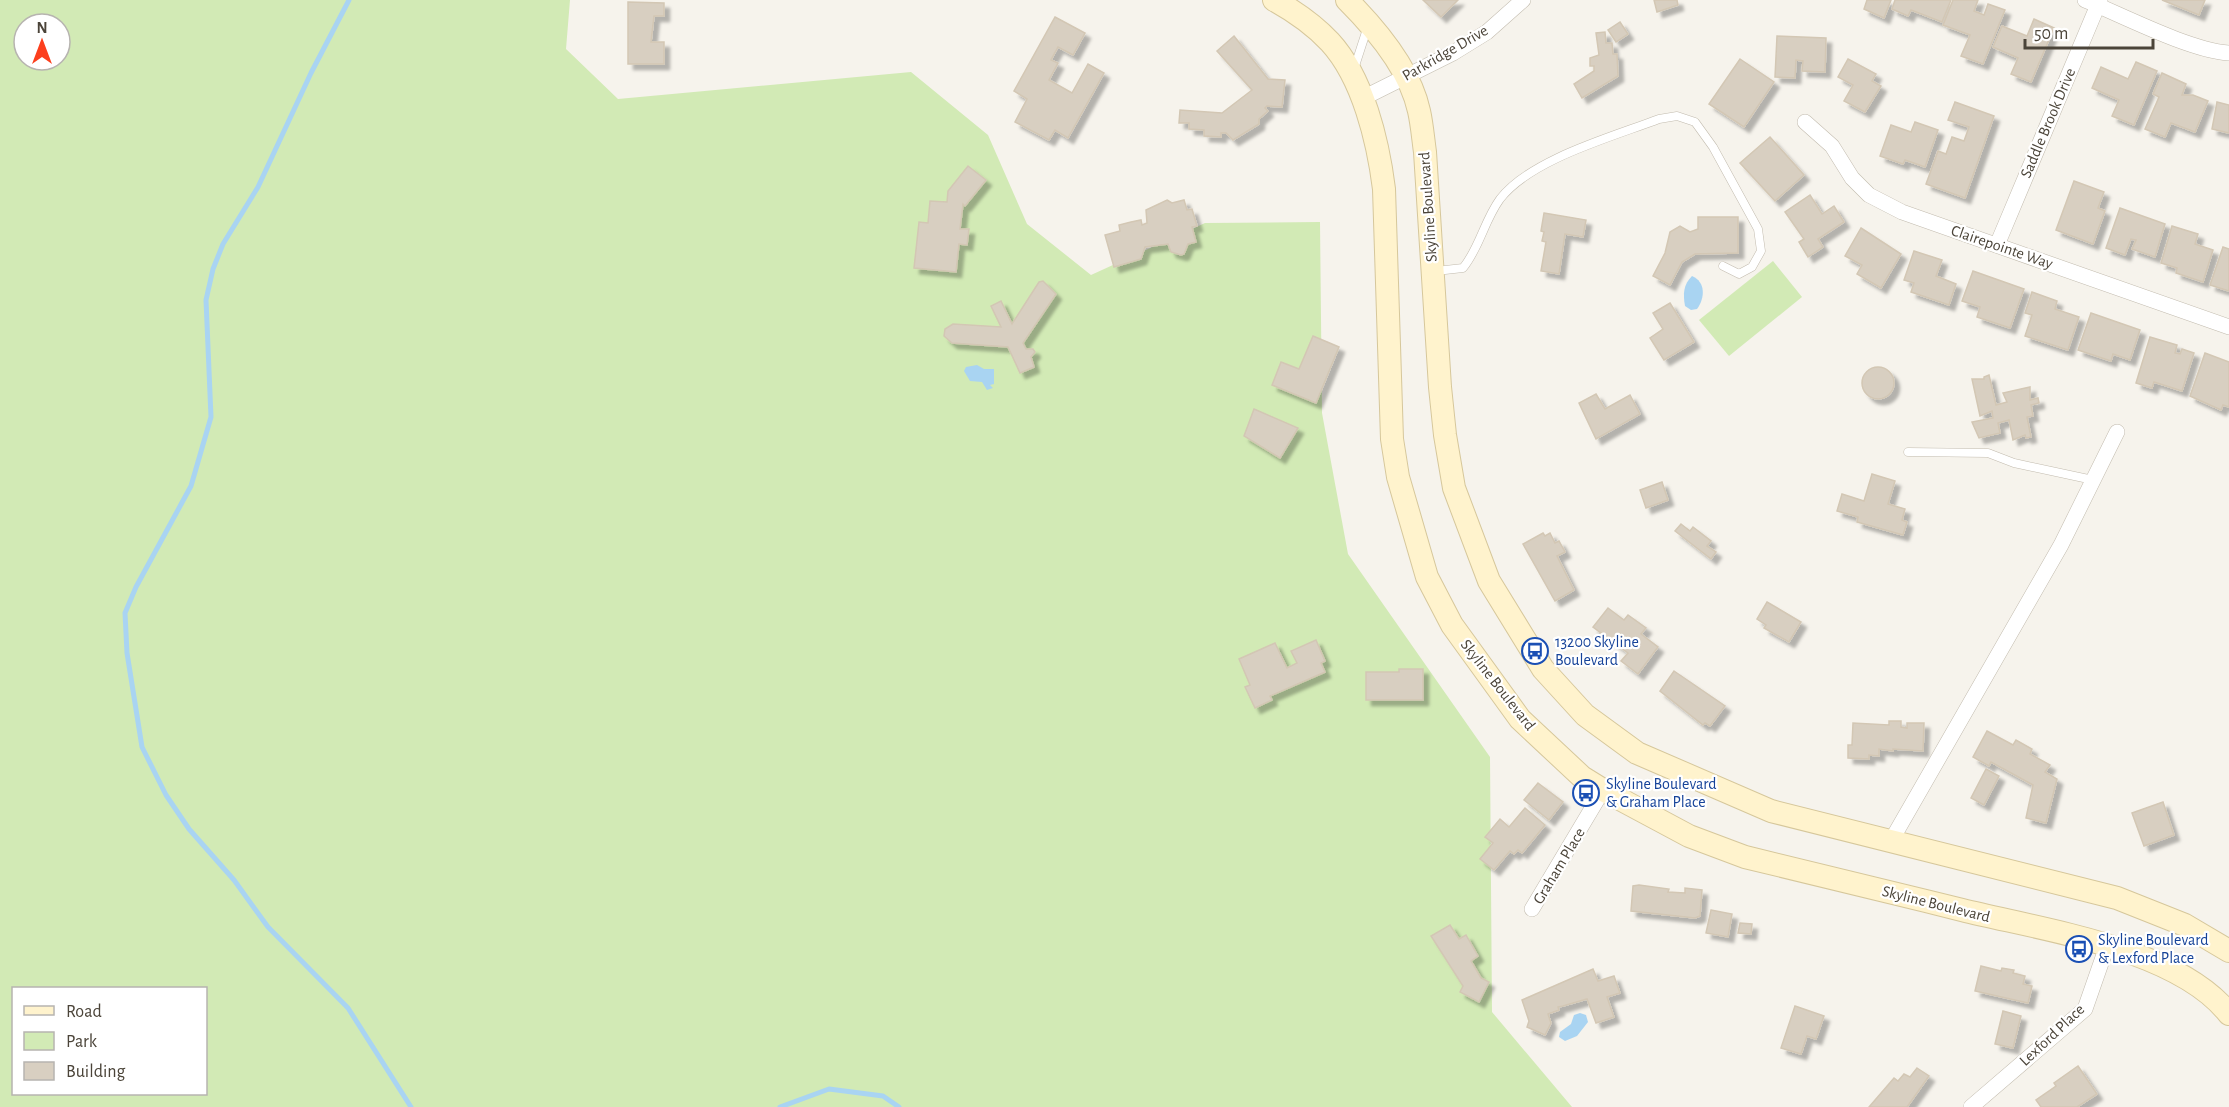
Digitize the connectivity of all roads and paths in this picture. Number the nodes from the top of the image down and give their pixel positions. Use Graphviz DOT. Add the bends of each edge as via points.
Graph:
graph roads {
  1 [pos="1274,0"];
  2 [pos="1347,0"];
  3 [pos="1523,0"];
  4 [pos="2094,2"];
  5 [pos="1369,21"];
  6 [pos="2229,53"];
  7 [pos="1406,76"];
  8 [pos="1352,77"];
  9 [pos="1363,98"];
  10 [pos="1805,122"];
  11 [pos="1997,245"];
  12 [pos="1723,266"];
  13 [pos="1432,272"];
  14 [pos="2229,327"];
  15 [pos="2117,432"];
  16 [pos="1908,452"];
  17 [pos="2093,480"];
  18 [pos="1603,790"];
  19 [pos="1890,841"];
  20 [pos="1532,909"];
  21 [pos="2107,946"];
  22 [pos="2229,951"];
  23 [pos="2229,1014"];
  24 [pos="1971,1107"];
  1 -- 8 [label="main road, Skyline Boulevard" via="1316,28 1332,44"];
  2 -- 5 [label="main road, Skyline Boulevard"];
  3 -- 7 [label="street, Parkridge Drive" via="1487,32"];
  4 -- 6 [label="street" via="2184,40"];
  4 -- 11 [label="street, Saddle Brook Drive"];
  5 -- 7 [label="main road, Skyline Boulevard"];
  5 -- 8 [label="lane"];
  7 -- 9 [label="street, Parkridge Drive"];
  7 -- 13 [label="main road, Skyline Boulevard" via="1419,109 1425,152"];
  8 -- 9 [label="main road, Skyline Boulevard"];
  9 -- 18 [label="main road, Skyline Boulevard" via="1380,157 1384,189 1392,439 1398,477 1427,577 1452,625 1520,719 1582,777"];
  10 -- 11 [label="street, Clairepointe Way" via="1832,146 1852,178 1869,195 1902,212"];
  11 -- 14 [label="street, Clairepointe Way"];
  12 -- 13 [label="lane" via="1739,274 1752,267 1761,251 1758,228 1695,122 1677,116 1659,119 1542,164 1503,196 1487,219 1475,253 1463,268"];
  13 -- 19 [label="main road, Skyline Boulevard" via="1444,435 1454,488 1489,581 1543,669 1585,715 1637,753 1771,811"];
  15 -- 17 [label="street"];
  16 -- 17 [label="lane" via="1988,453 2014,464"];
  17 -- 19 [label="street" via="2061,545"];
  18 -- 20 [label="street, Graham Place"];
  18 -- 21 [label="main road, Skyline Boulevard" via="1689,836 1745,857"];
  19 -- 22 [label="main road, Skyline Boulevard" via="2117,898 2185,925"];
  21 -- 23 [label="main road, Skyline Boulevard" via="2163,966 2218,1000"];
  21 -- 24 [label="street, Lexford Place" via="2085,1009"];
}
